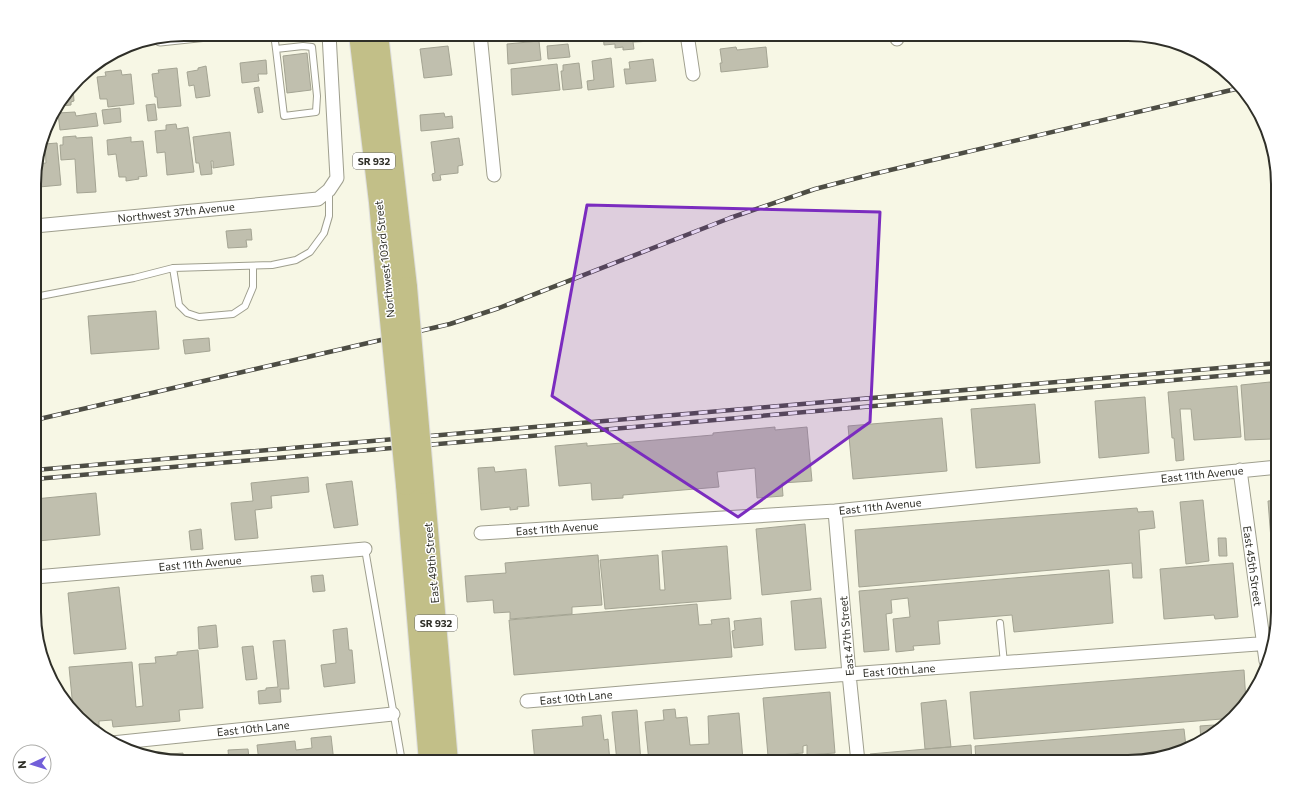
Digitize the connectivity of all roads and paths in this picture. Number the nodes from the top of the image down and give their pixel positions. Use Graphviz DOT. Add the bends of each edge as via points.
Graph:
graph roads {
  1 [pos="275,41"];
  2 [pos="329,41"];
  3 [pos="360,41"];
  4 [pos="379,41"];
  5 [pos="481,41"];
  6 [pos="688,41"];
  7 [pos="276,49"];
  8 [pos="693,74"];
  9 [pos="494,175"];
  10 [pos="328,190"];
  11 [pos="41,225"];
  12 [pos="253,266"];
  13 [pos="173,268"];
  14 [pos="397,288"];
  15 [pos="41,296"];
  16 [pos="1271,468"];
  17 [pos="1240,470"];
  18 [pos="415,485"];
  19 [pos="835,511"];
  20 [pos="481,533"];
  21 [pos="366,549"];
  22 [pos="41,576"];
  23 [pos="1000,623"];
  24 [pos="1267,643"];
  25 [pos="1004,662"];
  26 [pos="849,674"];
  27 [pos="527,701"];
  28 [pos="394,714"];
  29 [pos="124,742"];
  30 [pos="401,755"];
  31 [pos="429,755"];
  32 [pos="447,755"];
  33 [pos="857,755"];
  1 -- 7 [label="lane"];
  2 -- 10 [label="street" via="337,178"];
  3 -- 14 [label="main road, Northwest 103rd Street / SR 932" via="379,202"];
  4 -- 14 [label="main road, Northwest 103rd Street / SR 932"];
  5 -- 9 [label="street"];
  6 -- 8 [label="street"];
  7 -- 7 [label="lane" via="284,116 316,112 312,47"];
  10 -- 11 [label="street, Northwest 37th Avenue" via="318,199"];
  10 -- 12 [label="lane" via="329,216 324,233 310,252 296,260"];
  12 -- 13 [label="lane"];
  12 -- 13 [label="lane" via="252,286 245,306 233,314 199,317 187,313 179,305"];
  13 -- 15 [label="lane"];
  14 -- 18 [label="main road, Northwest 103rd Street / SR 932, bridge"];
  16 -- 17 [label="street, East 11th Avenue"];
  17 -- 19 [label="street, East 11th Avenue"];
  17 -- 24 [label="street, East 45th Street"];
  18 -- 31 [label="main road, East 49th Street / SR 932"];
  18 -- 32 [label="main road, East 49th Street / SR 932"];
  19 -- 20 [label="street, East 11th Avenue"];
  19 -- 26 [label="street, East 47th Street"];
  21 -- 22 [label="street, East 11th Avenue"];
  21 -- 28 [label="lane"];
  23 -- 25 [label="lane"];
  24 -- 25 [label="street, East 10th Lane"];
  25 -- 26 [label="street, East 10th Lane"];
  26 -- 27 [label="street, East 10th Lane"];
  26 -- 33 [label="street, East 47th Street"];
  28 -- 29 [label="street, East 10th Lane"];
  28 -- 30 [label="lane"];
}
